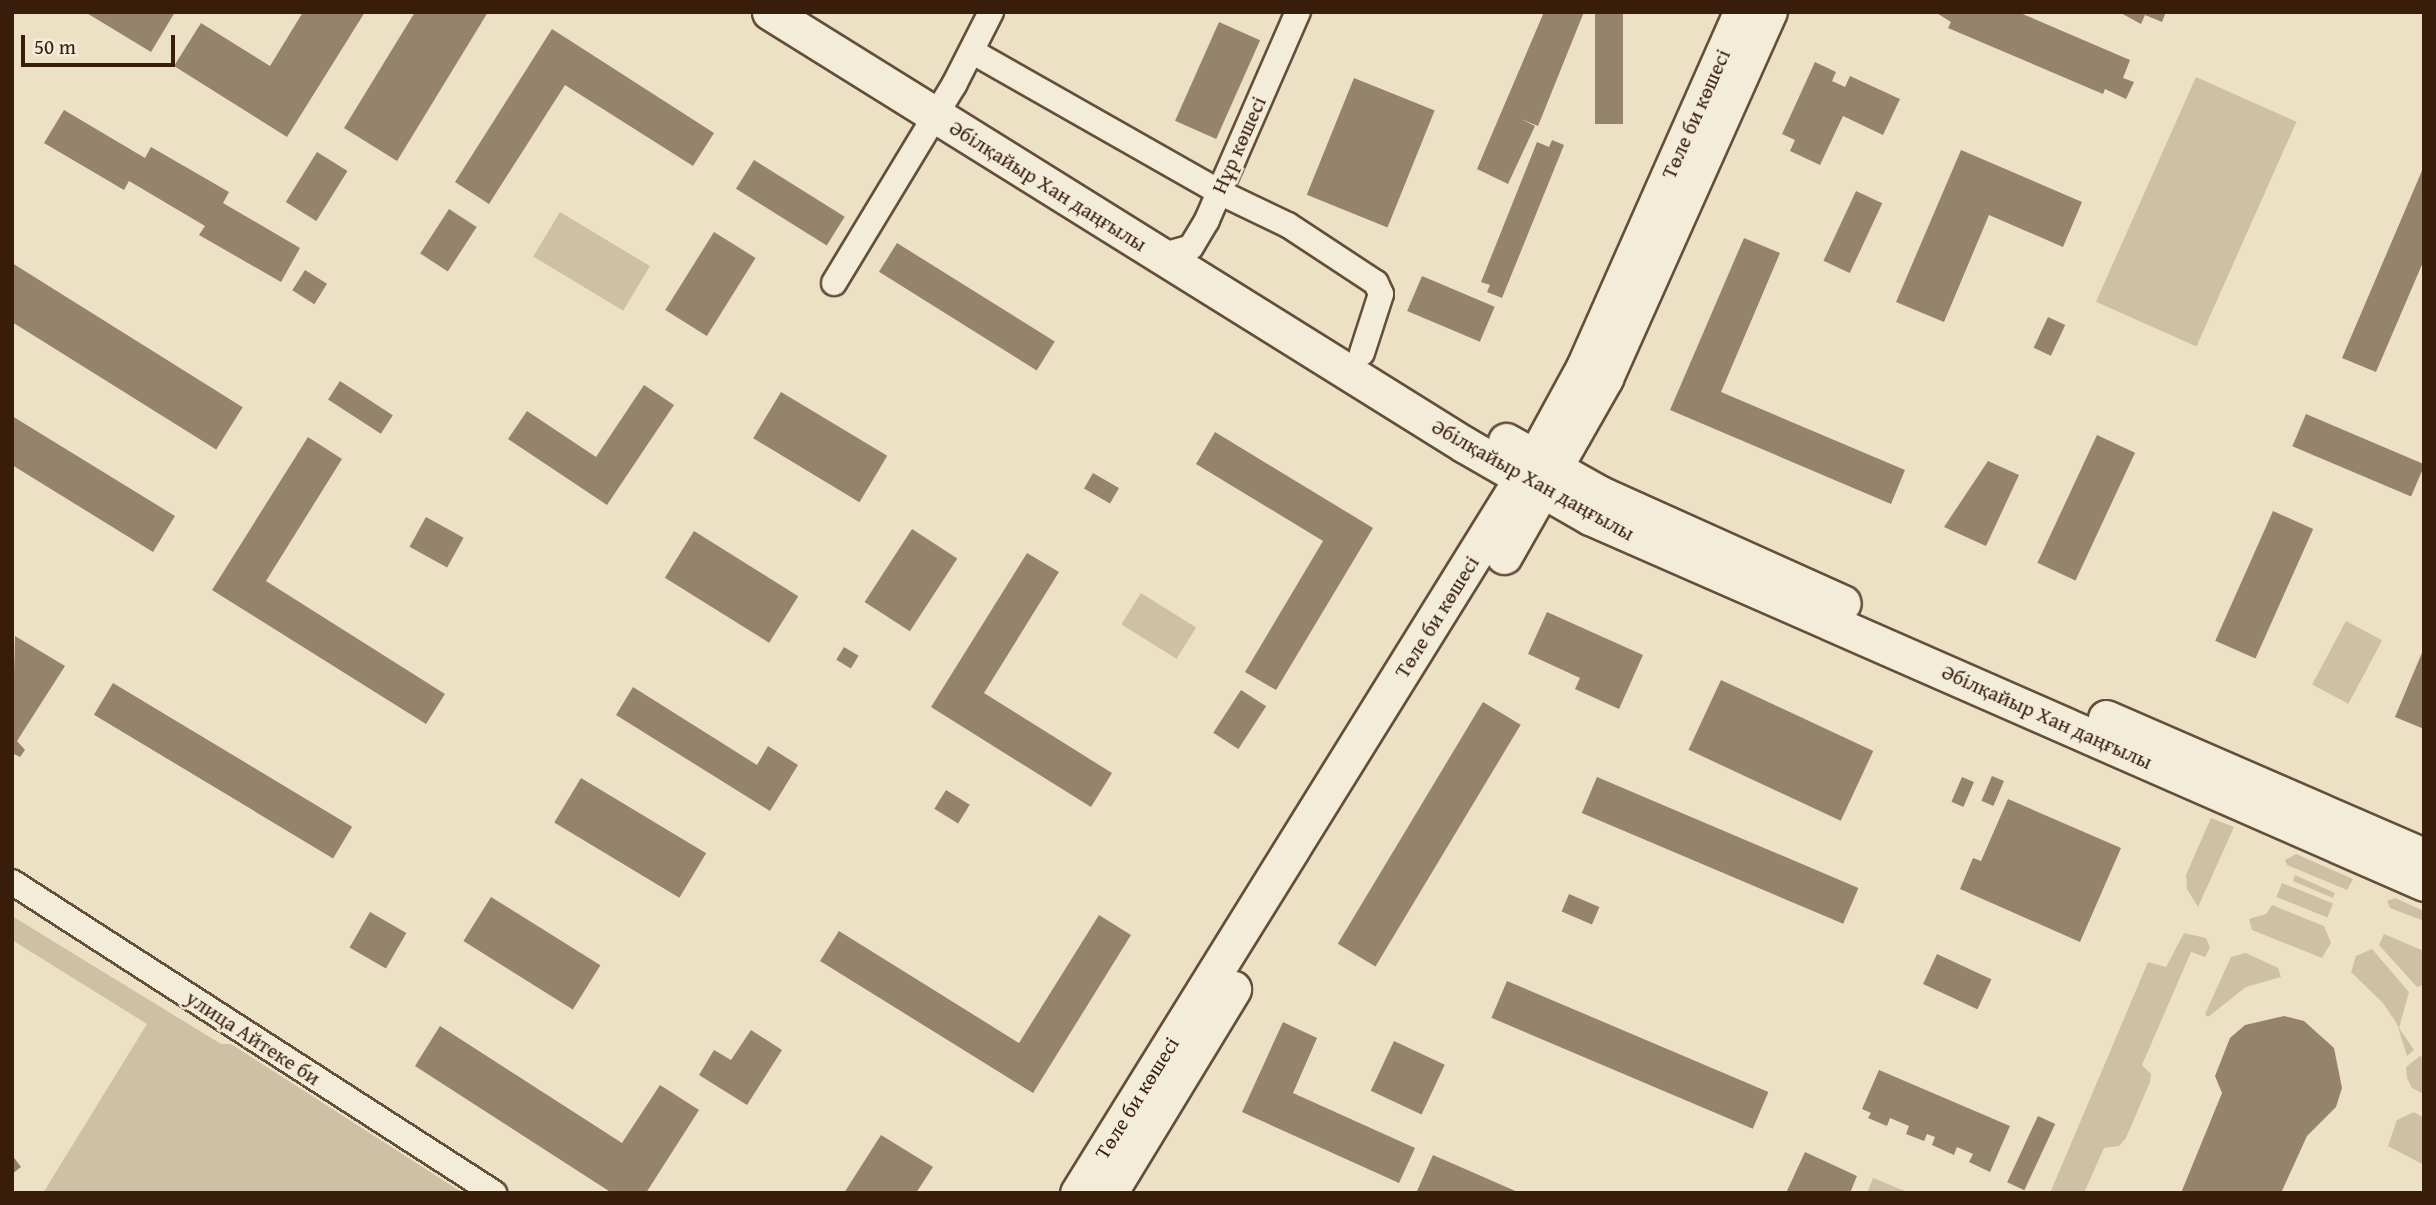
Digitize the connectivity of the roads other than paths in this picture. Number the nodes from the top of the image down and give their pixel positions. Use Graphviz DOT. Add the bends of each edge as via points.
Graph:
graph roads {
  1 [pos="770,12"];
  2 [pos="813,12"];
  3 [pos="991,12"];
  4 [pos="1298,12"];
  5 [pos="1741,12"];
  6 [pos="1769,12"];
  7 [pos="973,52"];
  8 [pos="933,117"];
  9 [pos="1219,192"];
  10 [pos="1176,251"];
  11 [pos="834,283"];
  12 [pos="1362,353"];
  13 [pos="1539,473"];
  14 [pos="2424,856"];
  15 [pos="12,882"];
  16 [pos="2424,883"];
  17 [pos="494,1193"];
  18 [pos="1078,1193"];
  19 [pos="1109,1193"];
  1 -- 8 [label="main road, Әбілқайыр Хан даңғылы"];
  2 -- 8 [label="main road, Әбілқайыр Хан даңғылы"];
  3 -- 7 [label="street"];
  4 -- 9 [label="street, Нұр көшесі"];
  5 -- 13 [label="main road, Төле би көшесі"];
  6 -- 13 [label="main road, Төле би көшесі" via="1605,378"];
  7 -- 8 [label="street"];
  7 -- 9 [label="street"];
  8 -- 10 [label="main road, Әбілқайыр Хан даңғылы"];
  8 -- 11 [label="street"];
  9 -- 10 [label="street, Нұр көшесі"];
  9 -- 12 [label="street" via="1288,225 1376,283 1381,295"];
  10 -- 12 [label="main road, Әбілқайыр Хан даңғылы"];
  10 -- 13 [label="main road, Әбілқайыр Хан даңғылы"];
  12 -- 13 [label="main road, Әбілқайыр Хан даңғылы"];
  13 -- 14 [label="main road, Әбілқайыр Хан даңғылы" via="1600,494"];
  13 -- 16 [label="main road, Әбілқайыр Хан даңғылы" via="1718,576 2008,698"];
  13 -- 18 [label="main road, Төле би көшесі"];
  13 -- 19 [label="main road, Төле би көшесі"];
  15 -- 17 [label="street, улица Айтеке би"];
}
